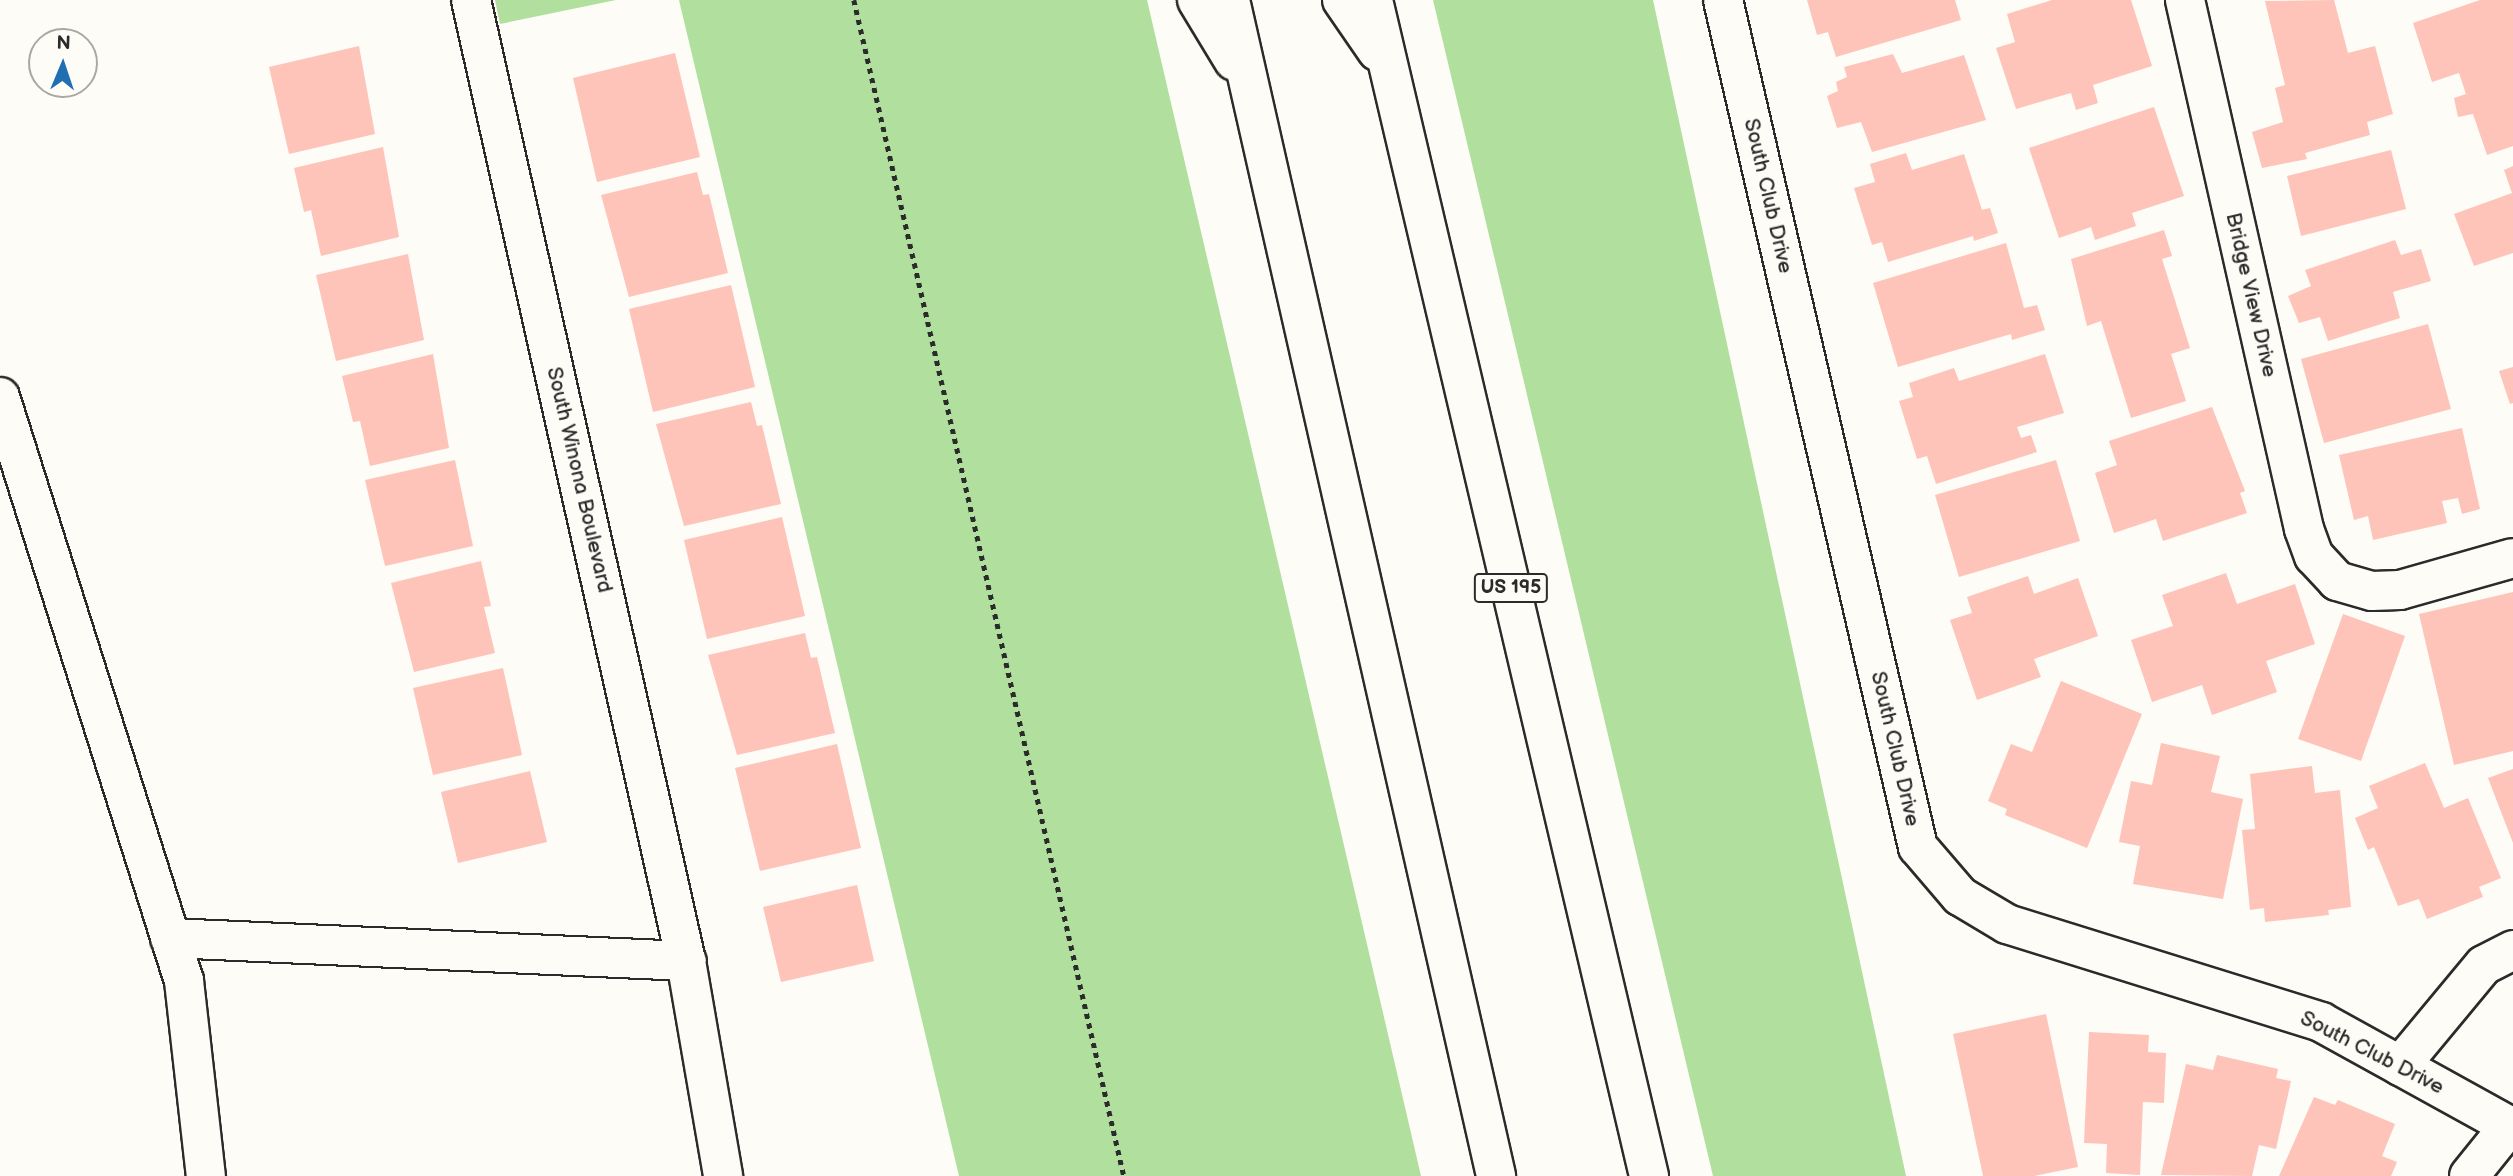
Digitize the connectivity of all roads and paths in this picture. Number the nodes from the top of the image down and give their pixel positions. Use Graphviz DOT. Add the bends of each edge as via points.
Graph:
graph roads {
  1 [pos="471,0"];
  2 [pos="854,0"];
  3 [pos="1197,0"];
  4 [pos="1230,0"];
  5 [pos="1342,0"];
  6 [pos="1373,0"];
  7 [pos="1723,0"];
  8 [pos="2185,0"];
  9 [pos="1390,71"];
  10 [pos="1250,86"];
  11 [pos="0,397"];
  12 [pos="2513,558"];
  13 [pos="170,938"];
  14 [pos="2513,950"];
  15 [pos="686,961"];
  16 [pos="2400,1066"];
  17 [pos="2511,1127"];
  18 [pos="206,1176"];
  19 [pos="723,1176"];
  20 [pos="1124,1176"];
  21 [pos="1496,1176"];
  22 [pos="1649,1176"];
  23 [pos="2469,1176"];
  1 -- 15 [label="main road, South Winona Boulevard"];
  2 -- 20 [label="path"];
  3 -- 10 [label="main road"];
  4 -- 10 [label="main road"];
  5 -- 9 [label="main road"];
  6 -- 9 [label="main road, US 195"];
  7 -- 16 [label="main road, South Club Drive" via="1918,847 1961,896 2007,924 2320,1022"];
  8 -- 12 [label="main road, Bridge View Drive" via="2314,556 2337,581 2372,591 2400,590"];
  9 -- 22 [label="main road, US 195"];
  10 -- 21 [label="main road"];
  11 -- 13 [label="main road"];
  13 -- 15 [label="main road"];
  13 -- 18 [label="main road" via="184,981 195,1050"];
  14 -- 16 [label="main road" via="2484,965"];
  15 -- 19 [label="main road, South Winona Boulevard"];
  16 -- 17 [label="main road, South Club Drive"];
  17 -- 23 [label="main road"];
}
